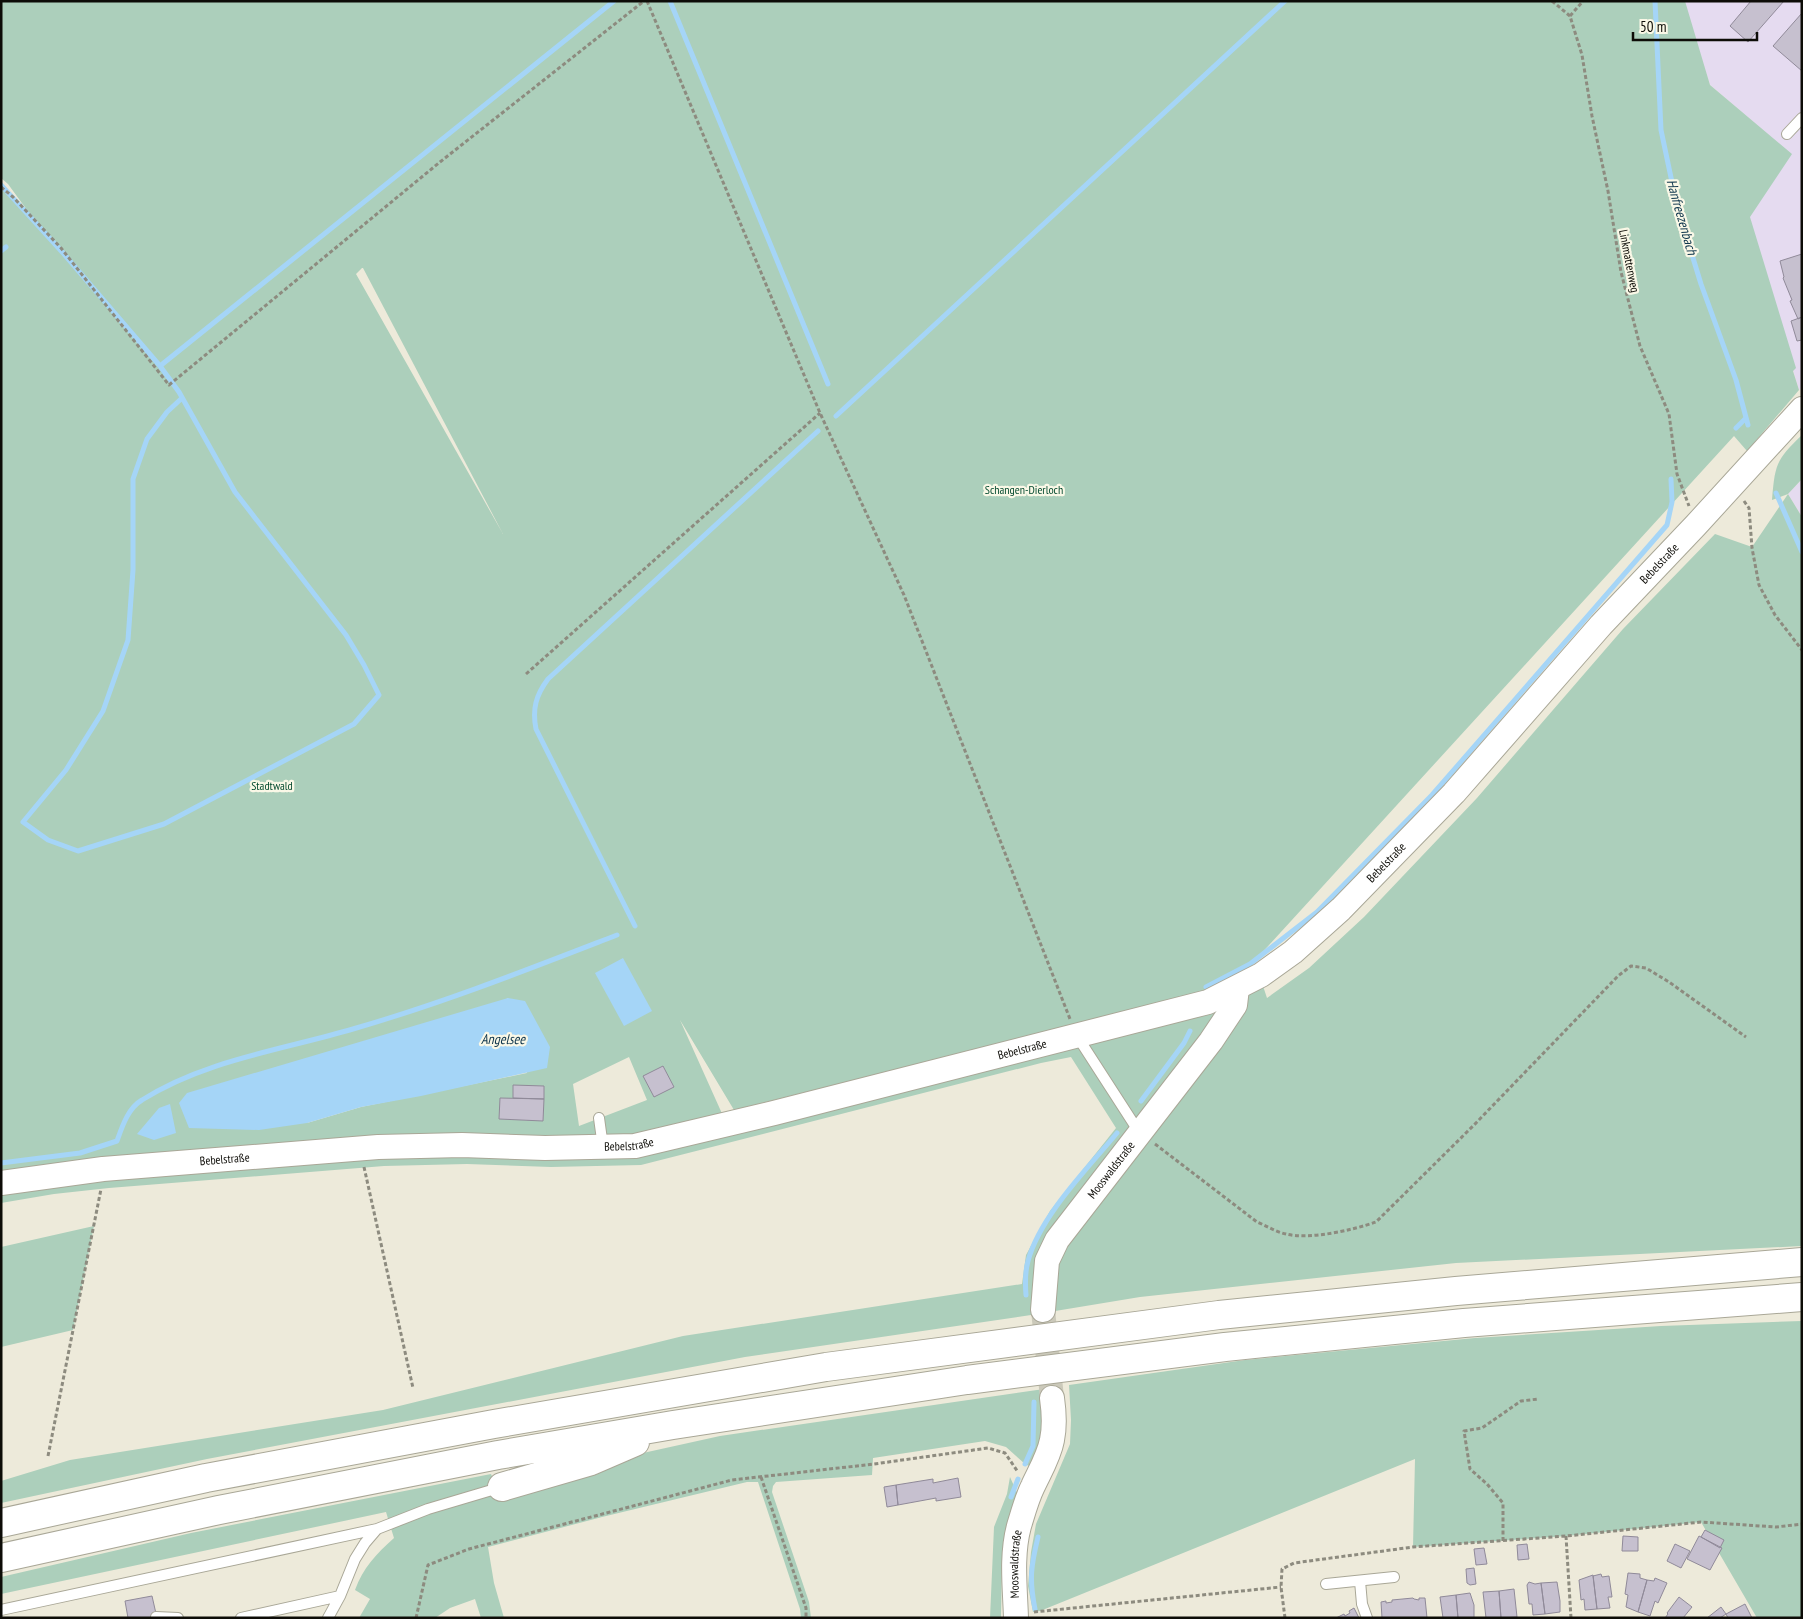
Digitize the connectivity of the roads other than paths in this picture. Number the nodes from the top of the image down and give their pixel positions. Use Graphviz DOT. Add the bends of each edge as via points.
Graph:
graph roads {
  1 [pos="1802,118"];
  2 [pos="1787,134"];
  3 [pos="1802,409"];
  4 [pos="1237,988"];
  5 [pos="1208,1002"];
  6 [pos="1077,1036"];
  7 [pos="1211,1041"];
  8 [pos="599,1118"];
  9 [pos="1139,1132"];
  10 [pos="603,1148"];
  11 [pos="1,1183"];
  12 [pos="1802,1262"];
  13 [pos="1802,1297"];
  14 [pos="1043,1310"];
  15 [pos="1052,1398"];
  16 [pos="673,1425"];
  17 [pos="502,1488"];
  18 [pos="1,1523"];
  19 [pos="376,1529"];
  20 [pos="1,1558"];
  21 [pos="1394,1577"];
  22 [pos="1360,1580"];
  23 [pos="1326,1584"];
  24 [pos="340,1596"];
  25 [pos="1,1610"];
  26 [pos="156,1616"];
  27 [pos="1016,1617"];
  28 [pos="178,1618"];
  29 [pos="242,1618"];
  30 [pos="328,1618"];
  31 [pos="1367,1618"];
  1 -- 2 [label="lane"];
  3 -- 4 [label="street, Bebelstraße" via="1601,624 1454,793 1361,889 1293,952"];
  4 -- 5 [label="street, Bebelstraße"];
  4 -- 7 [label="street, Mooswaldstraße" via="1235,1005"];
  5 -- 6 [label="street, Bebelstraße"];
  5 -- 7 [label="street"];
  6 -- 9 [label="lane"];
  6 -- 10 [label="street, Bebelstraße" via="700,1131 635,1146"];
  7 -- 9 [label="street, Mooswaldstraße"];
  8 -- 10 [label="lane"];
  9 -- 14 [label="street, Mooswaldstraße" via="1057,1240 1047,1261"];
  10 -- 11 [label="street, Bebelstraße" via="378,1147 103,1169"];
  12 -- 18 [label="highway" via="1219,1315 826,1367 484,1425 206,1478"];
  13 -- 16 [label="highway" via="1474,1322 1225,1347 957,1382"];
  15 -- 27 [label="street, Mooswaldstraße" via="1055,1419 1052,1441 1019,1528 1014,1560"];
  16 -- 17 [label="highway" via="591,1461"];
  16 -- 20 [label="highway" via="305,1493"];
  17 -- 19 [label="lane" via="428,1509"];
  19 -- 24 [label="lane" via="365,1543"];
  19 -- 25 [label="lane"];
  21 -- 22 [label="lane"];
  22 -- 23 [label="lane"];
  22 -- 31 [label="lane"];
  24 -- 29 [label="lane"];
  24 -- 30 [label="lane"];
  26 -- 28 [label="lane"];
}
